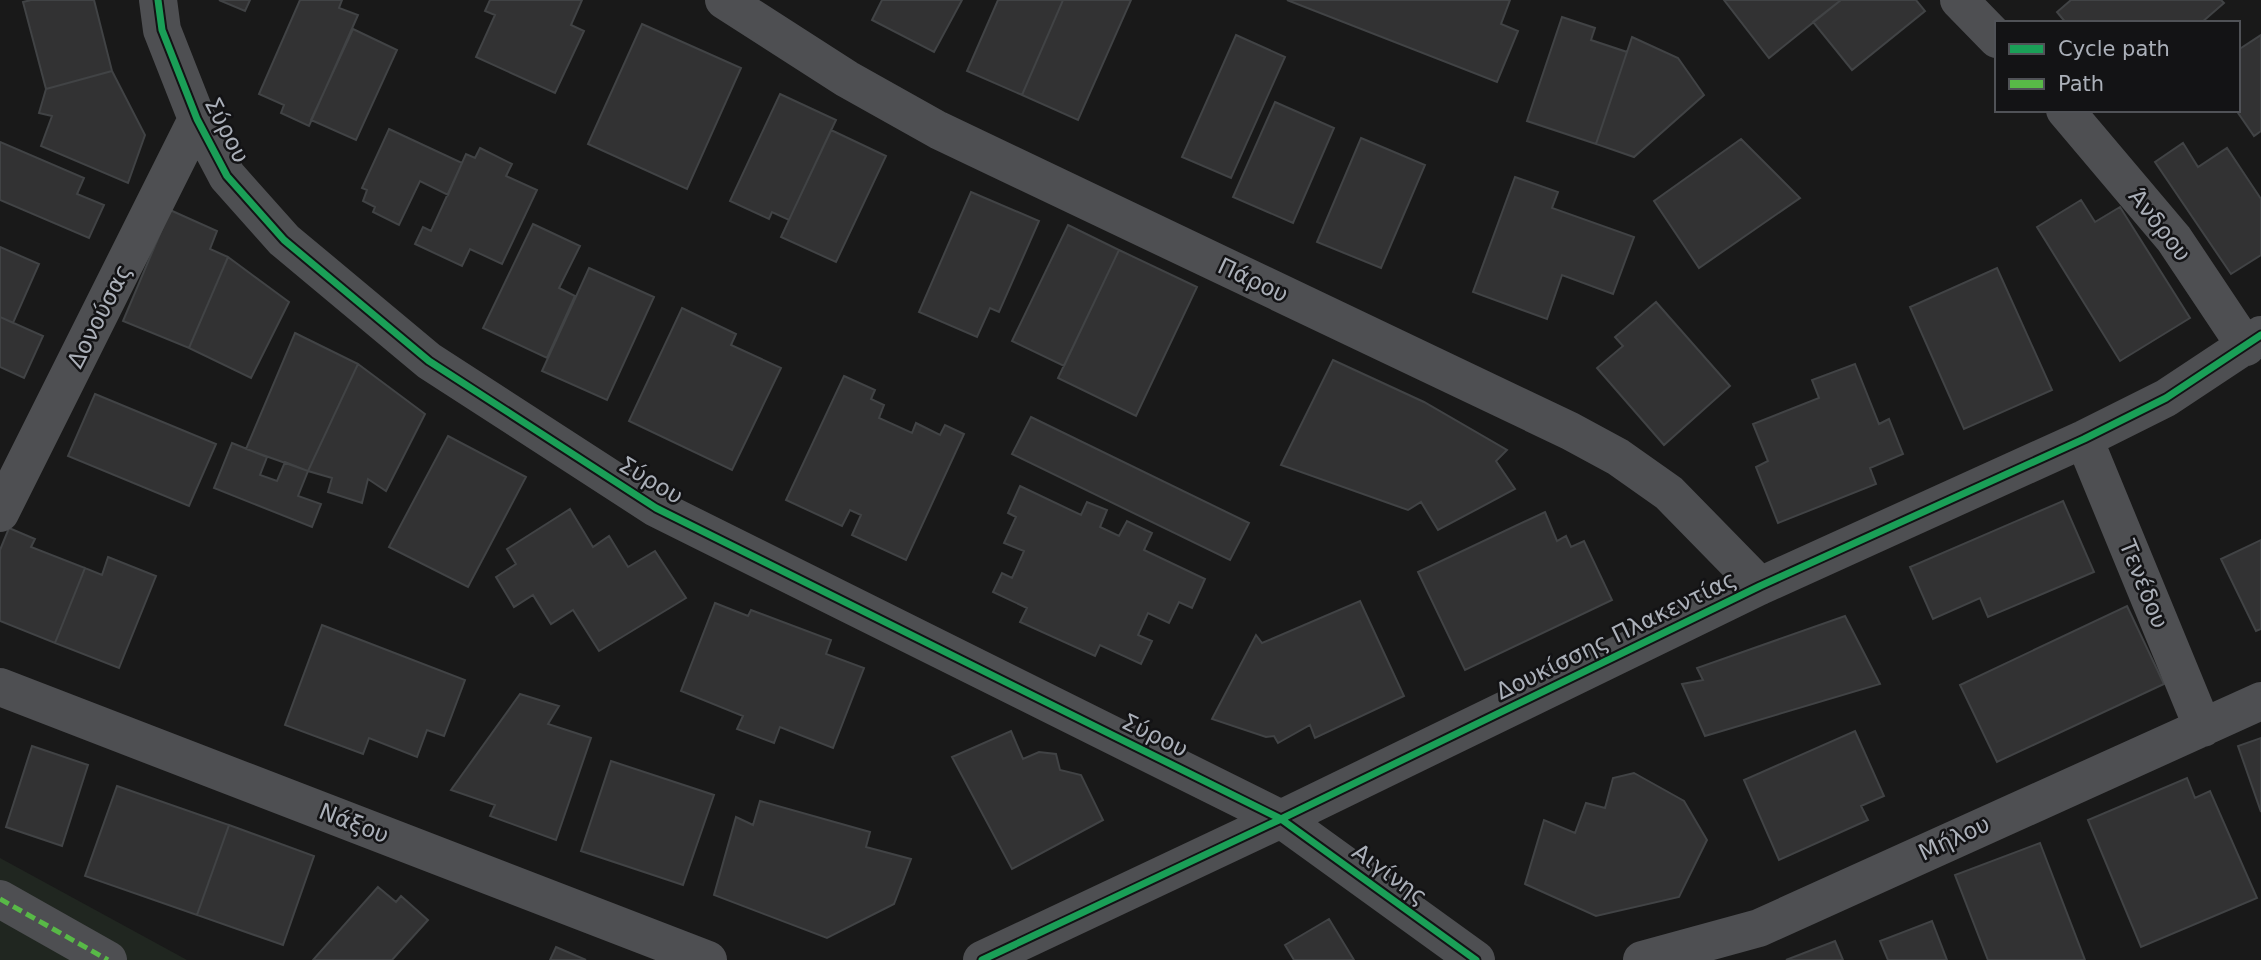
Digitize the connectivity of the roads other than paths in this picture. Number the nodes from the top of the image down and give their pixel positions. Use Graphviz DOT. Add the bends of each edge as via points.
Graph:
graph roads {
  1 [pos="158,0"];
  2 [pos="724,0"];
  3 [pos="1959,0"];
  4 [pos="1995,37"];
  5 [pos="2067,112"];
  6 [pos="197,119"];
  7 [pos="2253,341"];
  8 [pos="2084,439"];
  9 [pos="0,513"];
  10 [pos="1760,586"];
  11 [pos="0,687"];
  12 [pos="2261,701"];
  13 [pos="2203,728"];
  14 [pos="1281,819"];
  15 [pos="0,899"];
  16 [pos="108,960"];
  17 [pos="708,960"];
  18 [pos="982,960"];
  19 [pos="1476,960"];
  20 [pos="1643,960"];
  1 -- 6 [label="street, Σύρου" via="162,30"];
  2 -- 10 [label="street, Πάρου" via="847,79 938,130 1618,457 1669,493"];
  3 -- 4 [label="street"];
  5 -- 7 [label="street, Άνδρου"];
  6 -- 9 [label="street, Δονούσας"];
  6 -- 14 [label="street, Σύρου" via="228,176 284,240 429,361 656,508"];
  7 -- 8 [label="street, Δουκίσσης Πλακεντίας" via="2166,398"];
  8 -- 10 [label="street, Δουκίσσης Πλακεντίας"];
  8 -- 13 [label="street, Τενέδου"];
  10 -- 14 [label="street, Δουκίσσης Πλακεντίας"];
  11 -- 17 [label="street, Νάξου"];
  12 -- 13 [label="street, Μήλου"];
  13 -- 20 [label="street, Μήλου" via="1759,928"];
  14 -- 18 [label="street, Δουκίσσης Πλακεντίας"];
  14 -- 19 [label="street, Αιγίνης"];
  15 -- 16 [label="street"];
}
